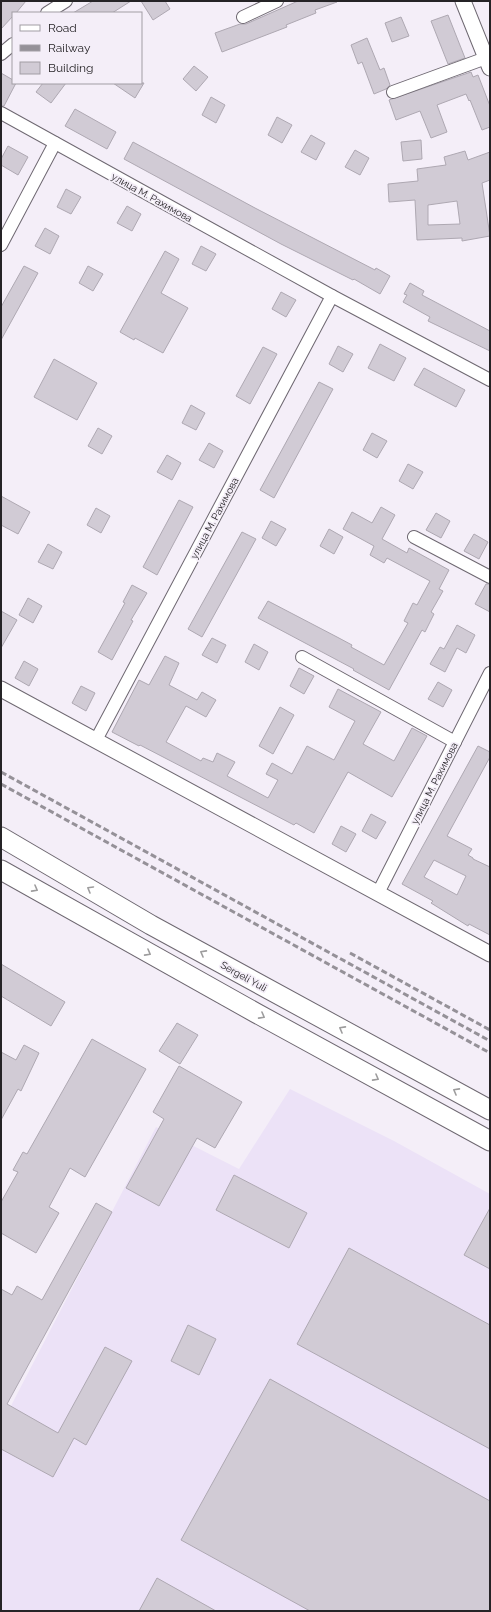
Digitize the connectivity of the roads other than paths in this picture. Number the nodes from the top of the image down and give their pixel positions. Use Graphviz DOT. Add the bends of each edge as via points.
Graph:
graph roads {
  1 [pos="66,1"];
  2 [pos="278,1"];
  3 [pos="463,1"];
  4 [pos="48,12"];
  5 [pos="243,17"];
  6 [pos="12,45"];
  7 [pos="1,54"];
  8 [pos="488,63"];
  9 [pos="393,92"];
  10 [pos="1,113"];
  11 [pos="55,143"];
  12 [pos="1,244"];
  13 [pos="332,296"];
  14 [pos="490,380"];
  15 [pos="414,538"];
  16 [pos="490,577"];
  17 [pos="302,657"];
  18 [pos="490,673"];
  19 [pos="1,689"];
  20 [pos="96,740"];
  21 [pos="455,742"];
  22 [pos="1,838"];
  23 [pos="1,870"];
  24 [pos="378,893"];
  25 [pos="490,954"];
  26 [pos="490,1110"];
  27 [pos="490,1141"];
  1 -- 4 [label="street"];
  2 -- 5 [label="street"];
  3 -- 8 [label="street"];
  6 -- 7 [label="street"];
  8 -- 9 [label="street"];
  10 -- 11 [label="street, улица М. Рахимова"];
  11 -- 12 [label="street"];
  11 -- 13 [label="street, улица М. Рахимова"];
  13 -- 14 [label="street, улица М. Рахимова"];
  13 -- 20 [label="street, улица М. Рахимова"];
  15 -- 16 [label="street"];
  17 -- 21 [label="street"];
  18 -- 21 [label="street, улица М. Рахимова"];
  19 -- 20 [label="street"];
  20 -- 24 [label="street"];
  21 -- 24 [label="street, улица М. Рахимова"];
  26 -- 22 [label="main road, Sergeli Yuli, one-way" via="151,925"];
  23 -- 27 [label="main road, one-way"];
  24 -- 25 [label="street"];
}
